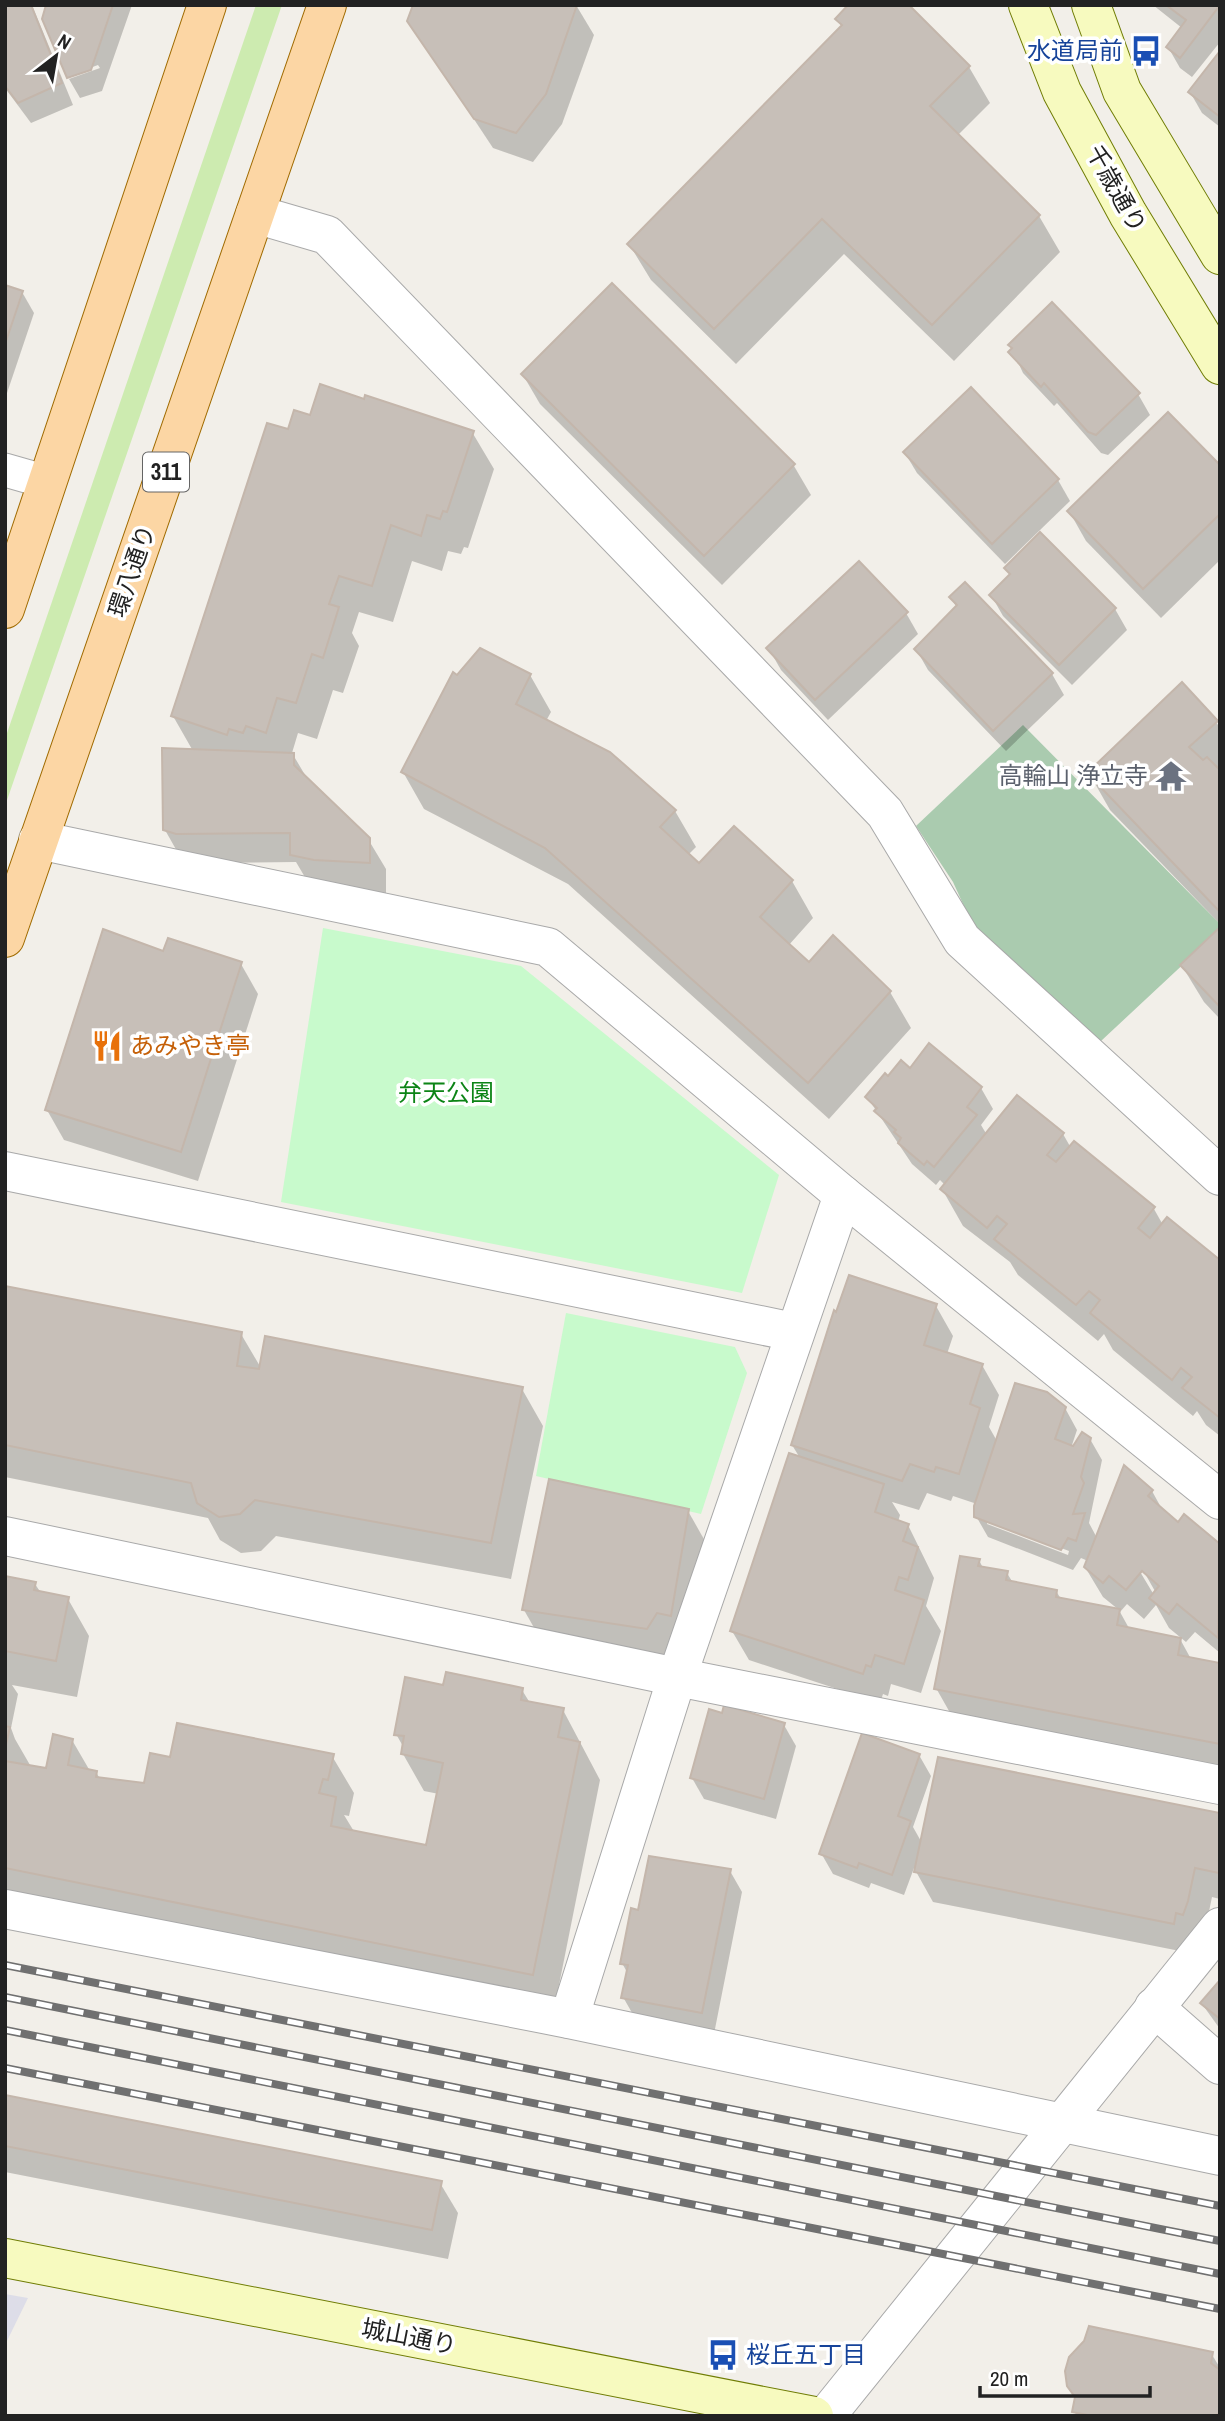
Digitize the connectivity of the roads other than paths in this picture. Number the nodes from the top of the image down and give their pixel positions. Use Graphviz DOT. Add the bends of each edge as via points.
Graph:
graph roads {
  1 [pos="207,5"];
  2 [pos="327,5"];
  3 [pos="1028,5"];
  4 [pos="1091,5"];
  5 [pos="256,214"];
  6 [pos="1220,255"];
  7 [pos="1220,365"];
  8 [pos="5,470"];
  9 [pos="47,482"];
  10 [pos="5,609"];
  11 [pos="38,840"];
  12 [pos="5,938"];
  13 [pos="5,1171"];
  14 [pos="1220,1176"];
  15 [pos="843,1195"];
  16 [pos="794,1332"];
  17 [pos="1220,1500"];
  18 [pos="5,1536"];
  19 [pos="677,1677"];
  20 [pos="1220,1785"];
  21 [pos="5,1909"];
  22 [pos="1220,1927"];
  23 [pos="1154,2007"];
  24 [pos="569,2019"];
  25 [pos="1220,2065"];
  26 [pos="1065,2121"];
  27 [pos="1220,2156"];
  28 [pos="5,2258"];
  29 [pos="814,2416"];
  30 [pos="826,2416"];
  1 -- 9 [label="main road"];
  2 -- 5 [label="main road, 環八通り / 311"];
  3 -- 7 [label="street, 千歳通り" via="1062,92"];
  4 -- 6 [label="street" via="1122,91"];
  5 -- 11 [label="main road, 環八通り / 311"];
  5 -- 14 [label="street" via="327,235 886,813 962,940"];
  8 -- 9 [label="lane"];
  9 -- 10 [label="main road"];
  11 -- 12 [label="main road, 環八通り / 311"];
  11 -- 15 [label="street" via="548,947"];
  13 -- 16 [label="street"];
  15 -- 16 [label="street"];
  15 -- 17 [label="street"];
  16 -- 19 [label="street"];
  18 -- 19 [label="street"];
  19 -- 20 [label="street"];
  19 -- 24 [label="street"];
  21 -- 24 [label="street"];
  22 -- 23 [label="street"];
  23 -- 25 [label="street"];
  23 -- 26 [label="street"];
  24 -- 26 [label="street"];
  26 -- 27 [label="street"];
  26 -- 30 [label="street"];
  28 -- 29 [label="street, 城山通り"];
}
